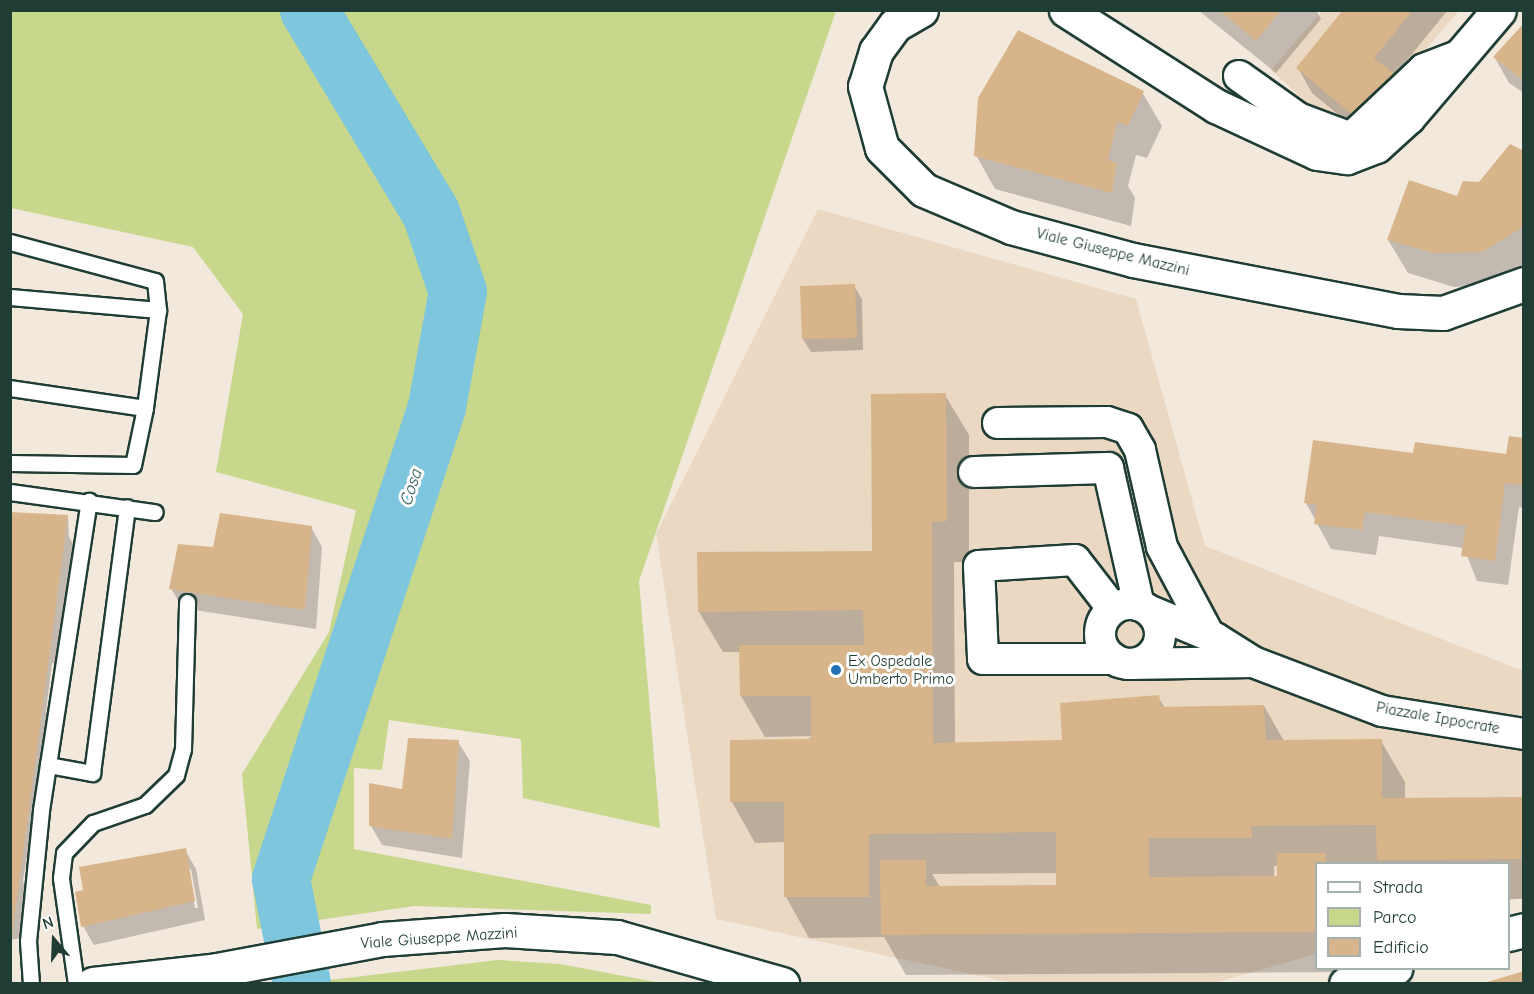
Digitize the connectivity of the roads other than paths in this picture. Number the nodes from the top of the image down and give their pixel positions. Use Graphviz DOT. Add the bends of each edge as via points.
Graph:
graph roads {
  1 [pos="921,10"];
  2 [pos="1066,10"];
  3 [pos="1499,10"];
  4 [pos="1460,55"];
  5 [pos="1239,76"];
  6 [pos="10,242"];
  7 [pos="1524,284"];
  8 [pos="10,297"];
  9 [pos="158,310"];
  10 [pos="10,388"];
  11 [pos="146,408"];
  12 [pos="998,423"];
  13 [pos="10,463"];
  14 [pos="974,472"];
  15 [pos="10,492"];
  16 [pos="89,501"];
  17 [pos="127,507"];
  18 [pos="155,512"];
  19 [pos="187,602"];
  20 [pos="1134,609"];
  21 [pos="1209,635"];
  22 [pos="1121,661"];
  23 [pos="1253,662"];
  24 [pos="1524,734"];
  25 [pos="48,765"];
  26 [pos="1392,970"];
  27 [pos="31,984"];
  28 [pos="76,984"];
  29 [pos="93,984"];
  30 [pos="782,984"];
  31 [pos="1346,984"];
  1 -- 7 [label="main road, Viale Giuseppe Mazzini" via="895,25 876,51 865,86 882,148 924,190 1011,227 1133,260 1398,311 1443,313"];
  2 -- 4 [label="main road" via="1216,106 1317,153 1347,158 1376,146"];
  3 -- 4 [label="main road"];
  4 -- 5 [label="street" via="1424,69 1351,138 1298,118"];
  6 -- 9 [label="lane" via="155,280"];
  8 -- 9 [label="lane"];
  9 -- 11 [label="lane"];
  10 -- 11 [label="lane"];
  11 -- 13 [label="lane" via="133,465"];
  12 -- 21 [label="street" via="1107,422 1128,429 1140,450 1162,547"];
  14 -- 20 [label="street" via="1108,468"];
  15 -- 16 [label="lane"];
  16 -- 17 [label="lane"];
  16 -- 25 [label="lane"];
  17 -- 18 [label="lane"];
  17 -- 25 [label="lane" via="92,773"];
  19 -- 28 [label="lane" via="183,749 176,775 145,805 93,823 64,853 61,878"];
  20 -- 21 [label="street, Piazzale Ippocrate"];
  20 -- 22 [label="street" via="1100,634"];
  20 -- 22 [label="street" via="1160,627 1158,646 1146,659"];
  20 -- 22 [label="street, Piazzale Ippocrate" via="1075,560 979,566 983,659"];
  21 -- 23 [label="street, Piazzale Ippocrate"];
  22 -- 23 [label="street, Piazzale Ippocrate"];
  23 -- 24 [label="street, Piazzale Ippocrate" via="1382,711"];
  25 -- 27 [label="lane" via="28,941"];
  26 -- 31 [label="main road"];
  29 -- 30 [label="main road, Viale Giuseppe Mazzini" via="217,970 382,939 505,930 617,937 750,970"];
}
